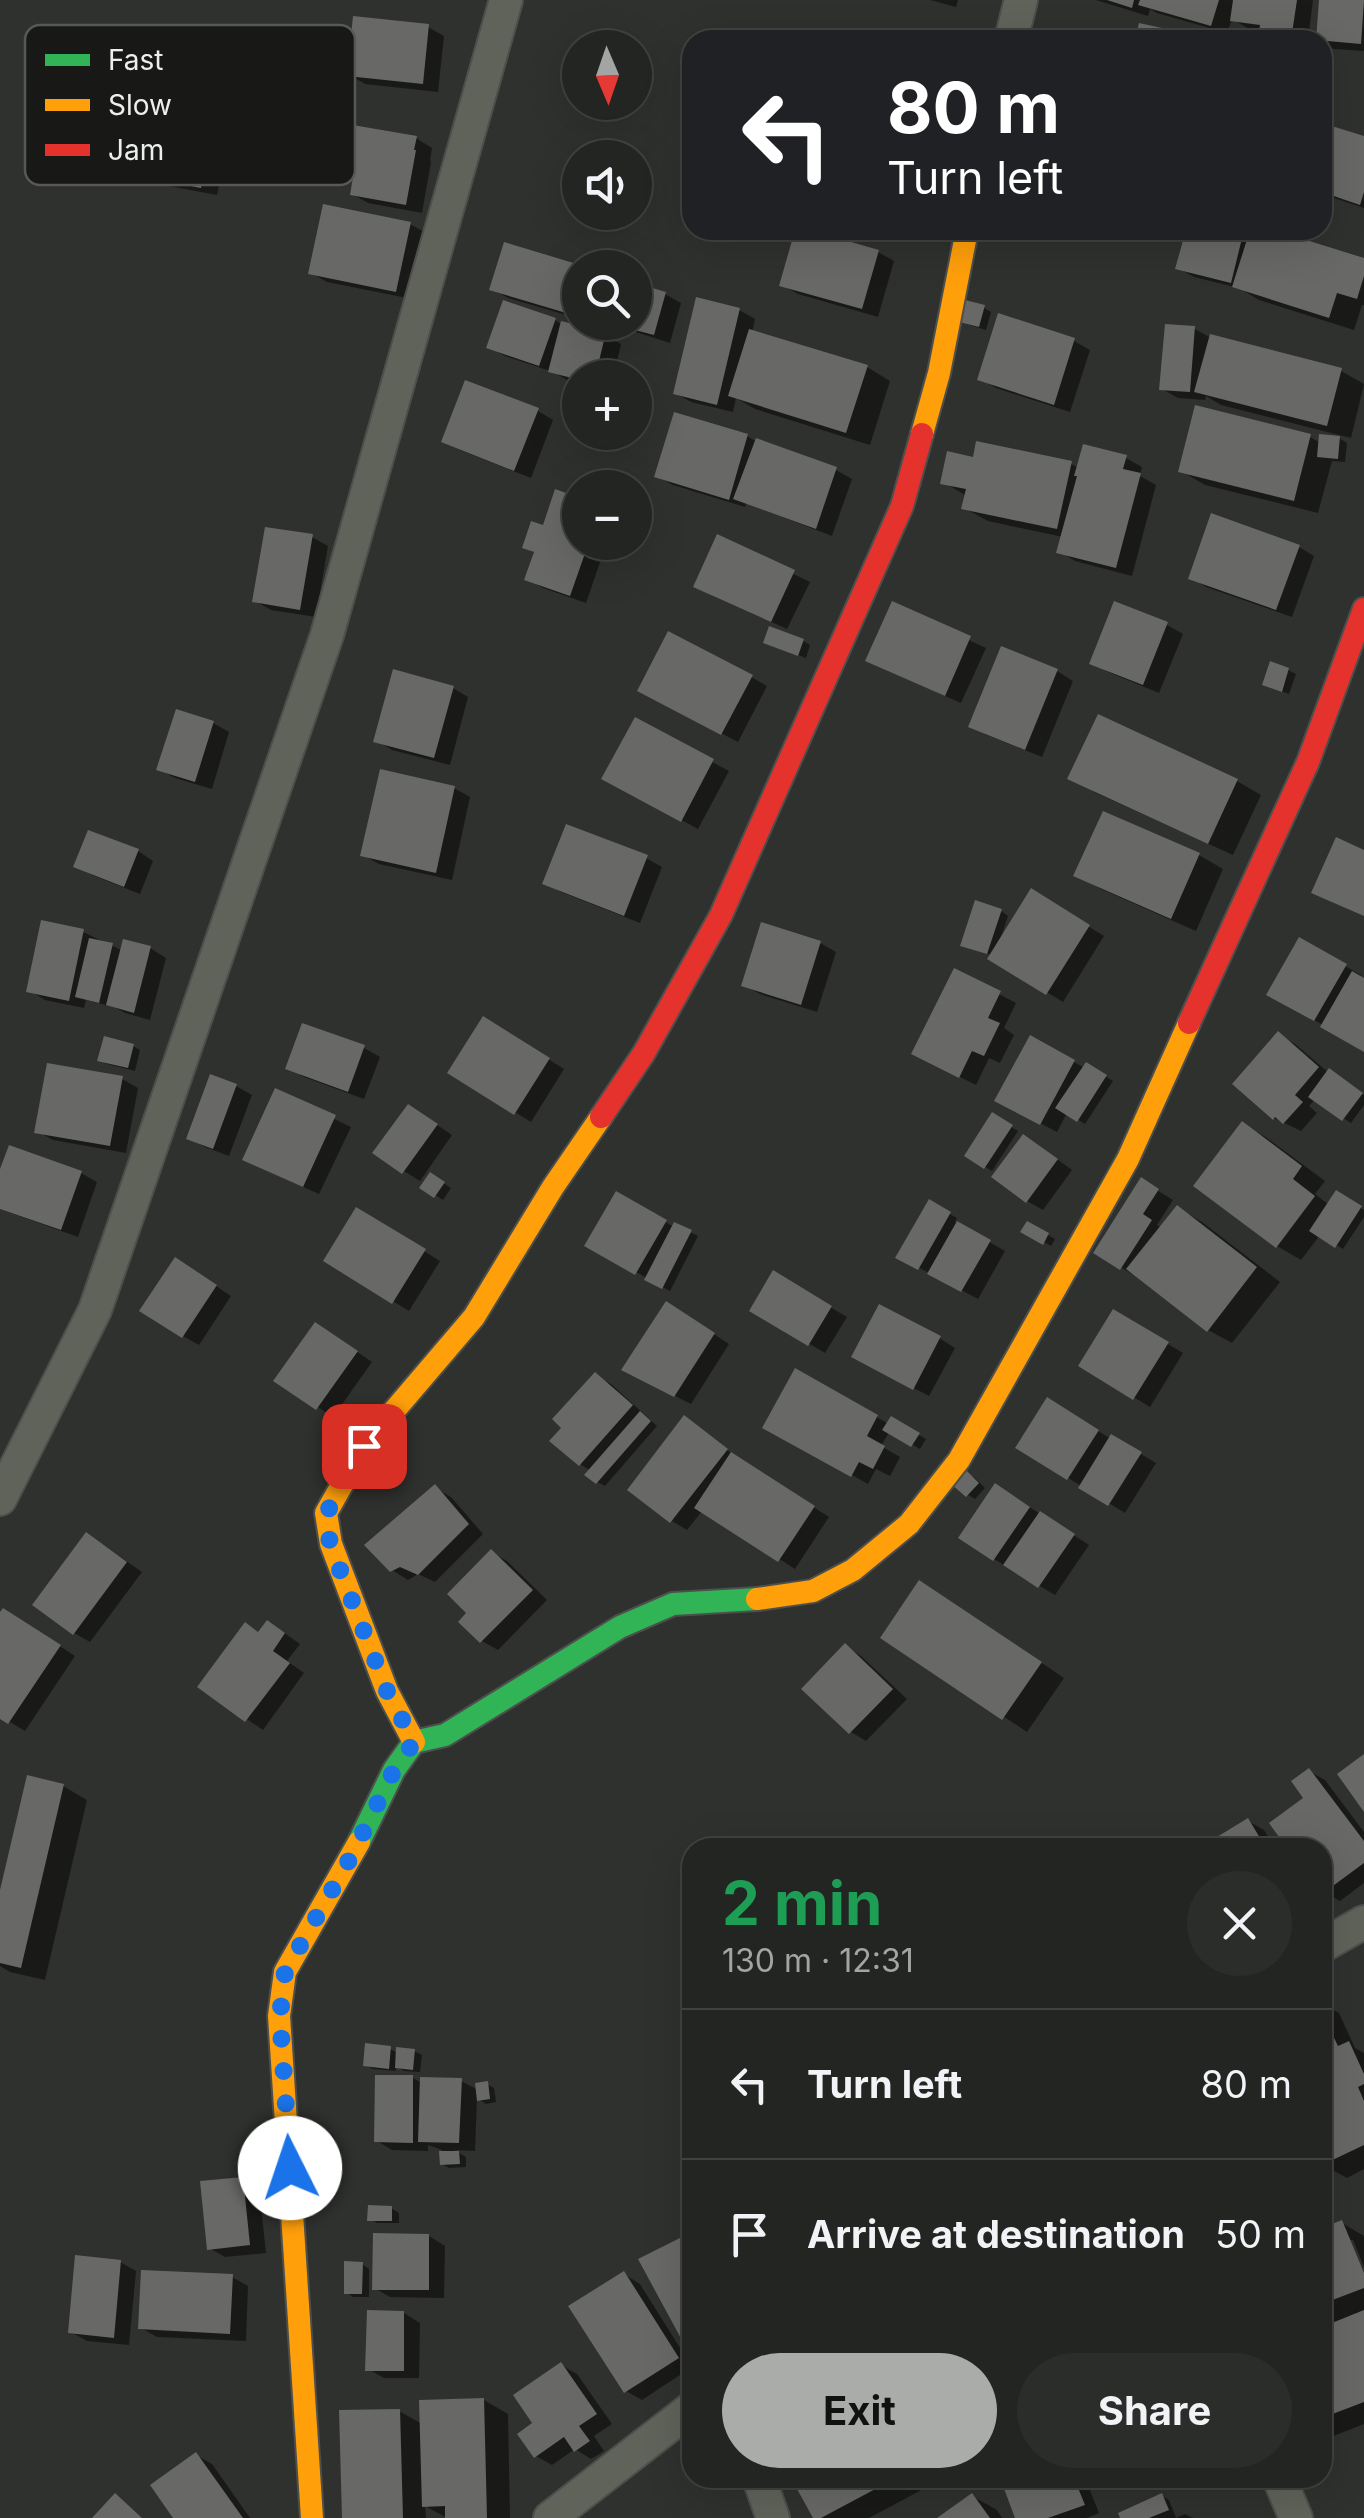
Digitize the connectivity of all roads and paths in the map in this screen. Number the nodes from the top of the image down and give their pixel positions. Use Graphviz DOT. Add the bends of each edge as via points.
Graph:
graph roads {
  1 [pos="506,0"];
  2 [pos="1021,0"];
  3 [pos="1014,30"];
  4 [pos="965,240"];
  5 [pos="1364,609"];
  6 [pos="0,1499"];
  7 [pos="414,1742"];
  8 [pos="1364,1922"];
  9 [pos="1332,1940"];
  10 [pos="682,2417"];
  11 [pos="762,2488"];
  12 [pos="1282,2488"];
  13 [pos="312,2518"];
  14 [pos="550,2518"];
  15 [pos="773,2518"];
  16 [pos="1296,2518"];
  1 -- 6 [label="street" via="327,635 94,1310"];
  2 -- 3 [label="street"];
  4 -- 7 [label="street" via="939,373 902,506 721,915 644,1053 474,1318 364,1446 326,1514 330,1544"];
  5 -- 7 [label="street" via="1308,762 1128,1159 960,1460 909,1524 853,1570 813,1591 673,1604 620,1626 445,1735"];
  7 -- 13 [label="street" via="285,1972 283,1987"];
  8 -- 9 [label="street"];
  10 -- 14 [label="street"];
  11 -- 15 [label="street"];
  12 -- 16 [label="street"];
}
